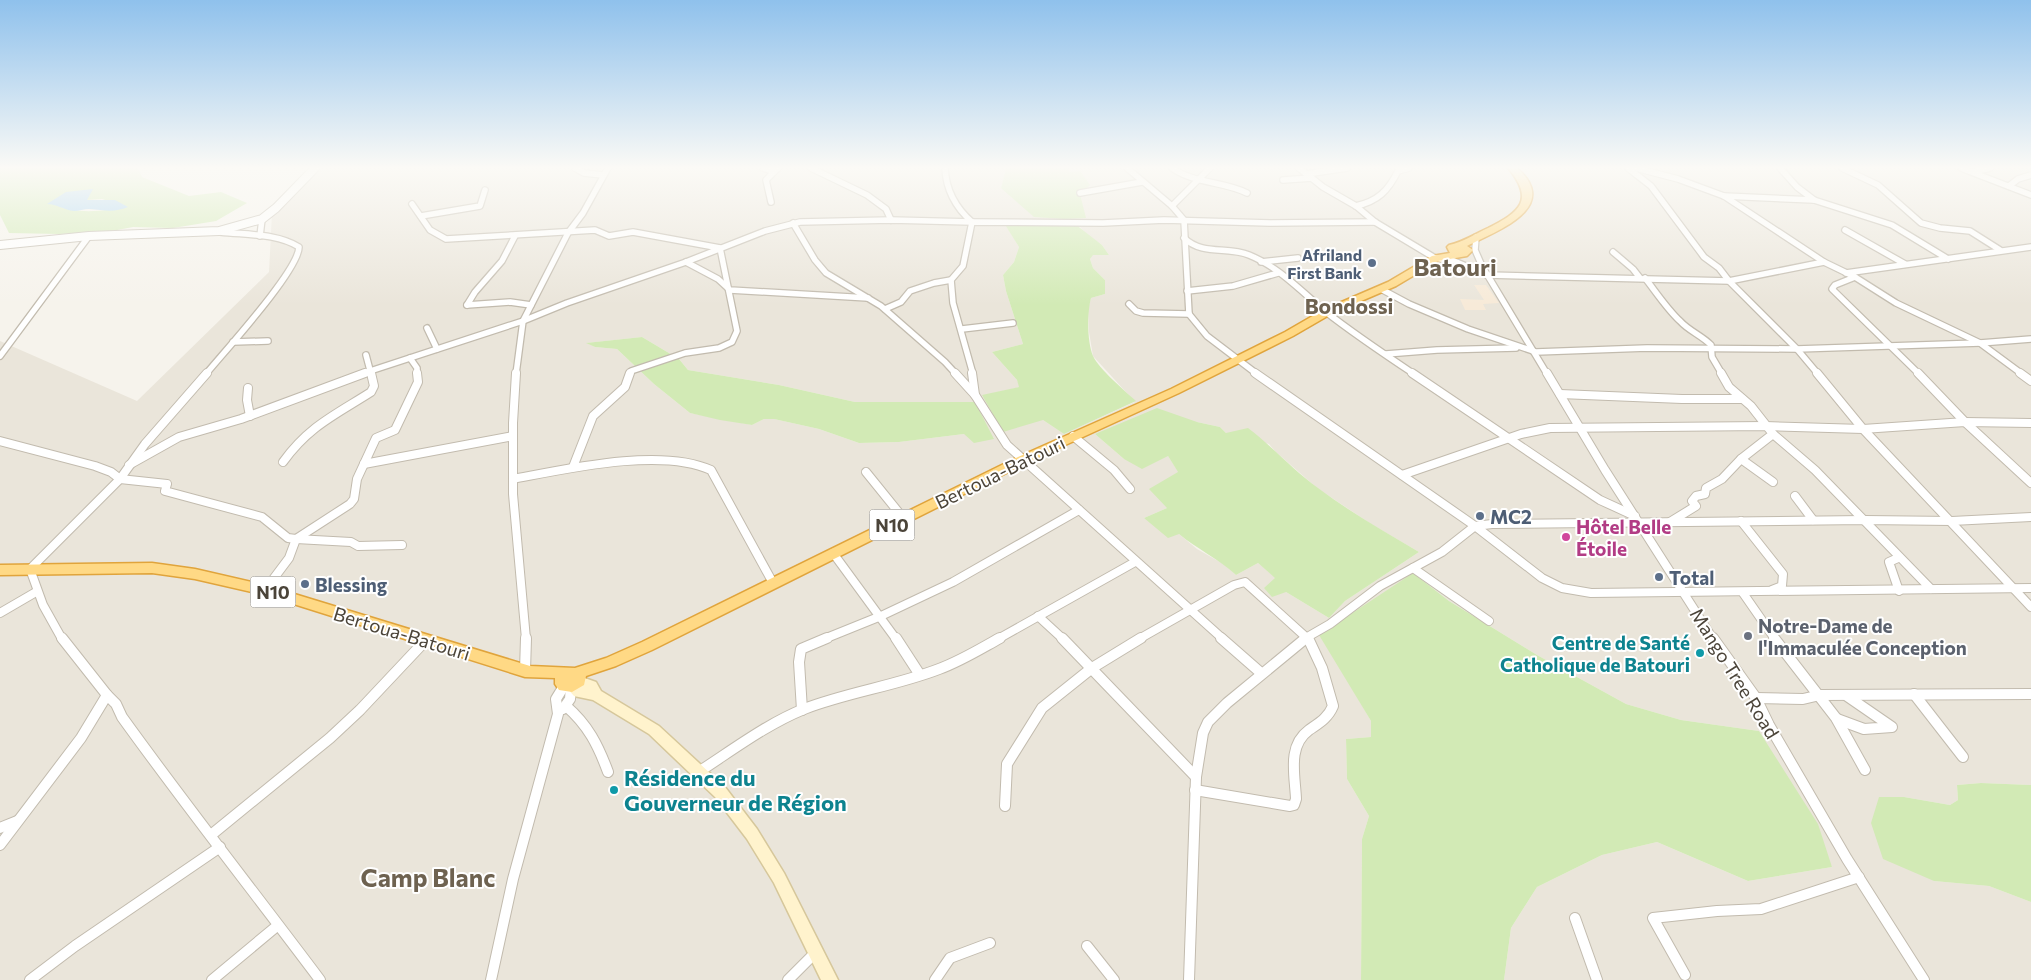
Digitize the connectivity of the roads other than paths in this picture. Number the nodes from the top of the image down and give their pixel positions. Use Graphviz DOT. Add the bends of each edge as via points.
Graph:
graph roads {
  1 [pos="269,214"];
  2 [pos="440,214"];
  3 [pos="582,214"];
  4 [pos="888,214"];
  5 [pos="964,214"];
  6 [pos="1179,214"];
  7 [pos="1365,214"];
  8 [pos="1518,214"];
  9 [pos="1671,214"];
  10 [pos="1751,214"];
  11 [pos="1857,214"];
  12 [pos="1911,214"];
  13 [pos="420,216"];
  14 [pos="262,219"];
  15 [pos="891,220"];
  16 [pos="1184,220"];
  17 [pos="972,222"];
  18 [pos="1375,222"];
  19 [pos="793,223"];
  20 [pos="1845,230"];
  21 [pos="219,232"];
  22 [pos="568,234"];
  23 [pos="89,236"];
  24 [pos="260,236"];
  25 [pos="515,236"];
  26 [pos="1184,238"];
  27 [pos="0,245"];
  28 [pos="1464,246"];
  29 [pos="1196,247"];
  30 [pos="2031,247"];
  31 [pos="720,248"];
  32 [pos="1186,249"];
  33 [pos="2000,250"];
  34 [pos="1613,252"];
  35 [pos="1298,258"];
  36 [pos="1438,258"];
  37 [pos="1948,259"];
  38 [pos="686,262"];
  39 [pos="1261,262"];
  40 [pos="1824,262"];
  41 [pos="1905,264"];
  42 [pos="1278,273"];
  43 [pos="1846,274"];
  44 [pos="1487,275"];
  45 [pos="1855,277"];
  46 [pos="1642,278"];
  47 [pos="951,280"];
  48 [pos="1728,281"];
  49 [pos="1381,289"];
  50 [pos="730,290"];
  51 [pos="1187,291"];
  52 [pos="869,298"];
  53 [pos="1129,304"];
  54 [pos="531,305"];
  55 [pos="885,309"];
  56 [pos="1328,312"];
  57 [pos="1189,314"];
  58 [pos="523,321"];
  59 [pos="1013,323"];
  60 [pos="427,328"];
  61 [pos="962,329"];
  62 [pos="2031,339"];
  63 [pos="268,341"];
  64 [pos="232,342"];
  65 [pos="1980,343"];
  66 [pos="1892,346"];
  67 [pos="1521,348"];
  68 [pos="438,349"];
  69 [pos="1711,349"];
  70 [pos="1797,349"];
  71 [pos="1536,352"];
  72 [pos="1386,354"];
  73 [pos="366,355"];
  74 [pos="0,356"];
  75 [pos="410,358"];
  76 [pos="1236,360"];
  77 [pos="370,371"];
  78 [pos="2031,381"];
  79 [pos="248,388"];
  80 [pos="1560,394"];
  81 [pos="975,395"];
  82 [pos="1742,399"];
  83 [pos="250,416"];
  84 [pos="1965,422"];
  85 [pos="2031,423"];
  86 [pos="1765,426"];
  87 [pos="1578,427"];
  88 [pos="1862,429"];
  89 [pos="1773,434"];
  90 [pos="513,436"];
  91 [pos="1073,436"];
  92 [pos="1508,438"];
  93 [pos="0,441"];
  94 [pos="1741,459"];
  95 [pos="1022,460"];
  96 [pos="283,462"];
  97 [pos="364,464"];
  98 [pos="129,465"];
  99 [pos="573,467"];
  100 [pos="866,472"];
  101 [pos="1402,475"];
  102 [pos="120,479"];
  103 [pos="513,479"];
  104 [pos="1773,482"];
  105 [pos="2031,483"];
  106 [pos="1130,489"];
  107 [pos="1795,496"];
  108 [pos="1079,510"];
  109 [pos="2031,517"];
  110 [pos="904,519"];
  111 [pos="1638,520"];
  112 [pos="1813,520"];
  113 [pos="1865,520"];
  114 [pos="1741,521"];
  115 [pos="1670,522"];
  116 [pos="1952,522"];
  117 [pos="1475,526"];
  118 [pos="296,539"];
  119 [pos="402,545"];
  120 [pos="833,552"];
  121 [pos="1898,558"];
  122 [pos="1135,562"];
  123 [pos="1413,568"];
  124 [pos="30,569"];
  125 [pos="0,570"];
  126 [pos="773,583"];
  127 [pos="2031,588"];
  128 [pos="2014,589"];
  129 [pos="265,590"];
  130 [pos="1931,590"];
  131 [pos="1683,591"];
  132 [pos="1899,591"];
  133 [pos="36,592"];
  134 [pos="1766,592"];
  135 [pos="1744,593"];
  136 [pos="2031,607"];
  137 [pos="1188,610"];
  138 [pos="0,613"];
  139 [pos="881,616"];
  140 [pos="1038,616"];
  141 [pos="1489,621"];
  142 [pos="1307,636"];
  143 [pos="425,641"];
  144 [pos="1092,668"];
  145 [pos="531,672"];
  146 [pos="1262,674"];
  147 [pos="920,675"];
  148 [pos="571,681"];
  149 [pos="1914,694"];
  150 [pos="2031,694"];
  151 [pos="107,695"];
  152 [pos="1820,695"];
  153 [pos="1847,696"];
  154 [pos="1756,698"];
  155 [pos="566,706"];
  156 [pos="802,710"];
  157 [pos="558,714"];
  158 [pos="1836,718"];
  159 [pos="1963,757"];
  160 [pos="1865,770"];
  161 [pos="700,771"];
  162 [pos="608,772"];
  163 [pos="1196,777"];
  164 [pos="1195,790"];
  165 [pos="1005,806"];
  166 [pos="17,821"];
  167 [pos="0,828"];
  168 [pos="211,835"];
  169 [pos="0,845"];
  170 [pos="220,847"];
  171 [pos="1859,877"];
  172 [pos="1575,918"];
  173 [pos="277,926"];
  174 [pos="990,942"];
  175 [pos="1087,946"];
  176 [pos="816,952"];
  177 [pos="1685,975"];
  178 [pos="30,980"];
  179 [pos="212,980"];
  180 [pos="320,980"];
  181 [pos="491,980"];
  182 [pos="788,980"];
  183 [pos="830,980"];
  184 [pos="935,980"];
  185 [pos="1114,980"];
  186 [pos="1190,980"];
  187 [pos="1597,980"];
  188 [pos="1924,980"];
  1 -- 14 [label="street"];
  2 -- 13 [label="street"];
  3 -- 22 [label="street"];
  4 -- 15 [label="street"];
  5 -- 17 [label="street"];
  6 -- 16 [label="street"];
  7 -- 18 [label="street"];
  8 -- 28 [label="highway, N10"];
  9 -- 48 [label="street" via="1704,257 1720,268"];
  10 -- 40 [label="street"];
  11 -- 37 [label="street" via="1892,225"];
  12 -- 33 [label="street" via="1921,222 1940,228 1970,231"];
  13 -- 25 [label="street" via="430,230 446,239"];
  14 -- 21 [label="street"];
  14 -- 24 [label="street"];
  15 -- 17 [label="street"];
  15 -- 19 [label="street"];
  16 -- 17 [label="street"];
  16 -- 18 [label="street"];
  16 -- 26 [label="street"];
  17 -- 47 [label="street" via="963,266"];
  18 -- 36 [label="street"];
  19 -- 31 [label="street"];
  19 -- 52 [label="street" via="820,267"];
  20 -- 41 [label="street"];
  21 -- 23 [label="street"];
  21 -- 24 [label="street"];
  22 -- 25 [label="street"];
  22 -- 31 [label="street" via="595,230 609,236 633,232"];
  22 -- 54 [label="street"];
  23 -- 27 [label="street"];
  23 -- 74 [label="street"];
  24 -- 64 [label="street" via="291,242 299,247 299,252 285,277"];
  25 -- 54 [label="street" via="502,261 467,305 510,302"];
  26 -- 29 [label="street"];
  26 -- 32 [label="street"];
  28 -- 36 [label="highway, N10"];
  28 -- 44 [label="street, Mango Tree Road" via="1475,250"];
  29 -- 32 [label="street"];
  29 -- 39 [label="street" via="1248,255"];
  30 -- 33 [label="street"];
  31 -- 38 [label="street"];
  31 -- 50 [label="street"];
  32 -- 51 [label="street"];
  33 -- 37 [label="street"];
  34 -- 46 [label="street"];
  35 -- 39 [label="street"];
  36 -- 44 [label="street"];
  36 -- 49 [label="highway, N10"];
  37 -- 41 [label="street"];
  38 -- 50 [label="street" via="718,278"];
  38 -- 58 [label="street"];
  39 -- 42 [label="street"];
  40 -- 43 [label="street"];
  40 -- 48 [label="street"];
  41 -- 43 [label="street"];
  42 -- 51 [label="street" via="1207,291"];
  42 -- 56 [label="street"];
  43 -- 45 [label="street"];
  44 -- 46 [label="street"];
  44 -- 71 [label="street, Mango Tree Road"];
  45 -- 65 [label="street" via="1896,303"];
  45 -- 66 [label="street" via="1832,289"];
  46 -- 48 [label="street"];
  46 -- 69 [label="street" via="1687,328 1711,345"];
  47 -- 55 [label="street" via="910,291 901,302"];
  47 -- 61 [label="street" via="952,298"];
  48 -- 70 [label="street"];
  49 -- 56 [label="highway, N10"];
  49 -- 67 [label="street" via="1429,313"];
  50 -- 52 [label="street"];
  50 -- 99 [label="street" via="737,331 732,342 719,348 685,353 632,371 625,388 593,416"];
  51 -- 57 [label="street"];
  52 -- 55 [label="street"];
  53 -- 57 [label="street" via="1143,314"];
  54 -- 58 [label="street"];
  55 -- 81 [label="street" via="945,362"];
  56 -- 72 [label="street"];
  56 -- 76 [label="highway, N10"];
  57 -- 76 [label="street" via="1198,327"];
  58 -- 68 [label="street"];
  58 -- 90 [label="street" via="514,392"];
  59 -- 61 [label="street"];
  60 -- 68 [label="street"];
  61 -- 81 [label="street" via="975,382"];
  62 -- 65 [label="street"];
  63 -- 64 [label="street"];
  64 -- 98 [label="street"];
  65 -- 66 [label="street"];
  65 -- 78 [label="street"];
  66 -- 70 [label="street"];
  66 -- 84 [label="street"];
  67 -- 71 [label="street"];
  67 -- 72 [label="street"];
  68 -- 75 [label="street"];
  69 -- 70 [label="street"];
  69 -- 71 [label="street"];
  69 -- 82 [label="street" via="1712,357 1729,387"];
  70 -- 88 [label="street"];
  71 -- 80 [label="street, Mango Tree Road"];
  72 -- 92 [label="street"];
  73 -- 77 [label="street"];
  75 -- 77 [label="street"];
  75 -- 97 [label="street" via="418,374 418,382 406,410 393,432 377,437"];
  76 -- 91 [label="highway, Bertoua-Batouri / N10"];
  76 -- 101 [label="street"];
  77 -- 83 [label="street"];
  77 -- 96 [label="street" via="374,386 371,392 312,428"];
  79 -- 83 [label="street"];
  80 -- 82 [label="street" via="1682,400"];
  80 -- 87 [label="street, Mango Tree Road"];
  81 -- 95 [label="street" via="1007,445"];
  82 -- 86 [label="street"];
  83 -- 98 [label="street" via="179,437"];
  84 -- 85 [label="street"];
  84 -- 88 [label="street"];
  84 -- 105 [label="street"];
  86 -- 87 [label="street"];
  86 -- 88 [label="street"];
  86 -- 89 [label="street"];
  87 -- 92 [label="street" via="1541,429"];
  87 -- 111 [label="street, Mango Tree Road"];
  88 -- 116 [label="street"];
  89 -- 94 [label="street"];
  89 -- 113 [label="street" via="1802,456"];
  90 -- 97 [label="street"];
  90 -- 103 [label="street"];
  91 -- 95 [label="highway, Bertoua-Batouri / N10"];
  91 -- 106 [label="street" via="1114,470"];
  92 -- 101 [label="street"];
  92 -- 111 [label="street" via="1600,499"];
  93 -- 102 [label="street" via="95,466"];
  94 -- 104 [label="street"];
  94 -- 115 [label="street" via="1722,479 1706,488 1705,494 1696,496 1692,501 1696,506"];
  95 -- 108 [label="street"];
  95 -- 110 [label="highway, Bertoua-Batouri / N10"];
  97 -- 118 [label="street" via="350,504"];
  98 -- 102 [label="street"];
  99 -- 103 [label="street"];
  99 -- 126 [label="street" via="646,461 681,462 711,470"];
  100 -- 110 [label="street"];
  101 -- 117 [label="street"];
  102 -- 118 [label="street" via="167,484 165,491 262,517 288,538"];
  102 -- 124 [label="street"];
  103 -- 145 [label="street" via="517,553"];
  107 -- 112 [label="street"];
  108 -- 122 [label="street"];
  108 -- 139 [label="street" via="986,564"];
  109 -- 116 [label="street"];
  110 -- 120 [label="highway, Bertoua-Batouri / N10"];
  111 -- 115 [label="street"];
  111 -- 117 [label="street"];
  111 -- 131 [label="street, Mango Tree Road"];
  112 -- 113 [label="street"];
  112 -- 114 [label="street"];
  113 -- 116 [label="street"];
  113 -- 121 [label="street"];
  114 -- 115 [label="street"];
  114 -- 134 [label="street" via="1783,574 1782,586"];
  116 -- 128 [label="street"];
  117 -- 123 [label="street" via="1442,552"];
  117 -- 131 [label="street" via="1542,578 1562,588 1591,593"];
  118 -- 119 [label="street" via="351,542 358,546"];
  118 -- 129 [label="street" via="289,558"];
  120 -- 126 [label="highway, Bertoua-Batouri / N10"];
  120 -- 139 [label="street"];
  121 -- 130 [label="street"];
  121 -- 132 [label="street" via="1889,562"];
  122 -- 137 [label="street"];
  122 -- 140 [label="street"];
  123 -- 141 [label="street"];
  123 -- 142 [label="street" via="1380,586 1330,624"];
  124 -- 125 [label="highway, Bertoua-Batouri / N10"];
  124 -- 129 [label="highway, Bertoua-Batouri / N10" via="163,569"];
  124 -- 133 [label="street"];
  126 -- 148 [label="highway, Bertoua-Batouri / N10" via="611,662 593,675"];
  127 -- 128 [label="street"];
  128 -- 130 [label="street"];
  128 -- 136 [label="street"];
  129 -- 143 [label="highway, Bertoua-Batouri / N10"];
  130 -- 132 [label="street"];
  131 -- 135 [label="street"];
  131 -- 154 [label="street, Mango Tree Road"];
  132 -- 134 [label="street"];
  133 -- 138 [label="street"];
  133 -- 151 [label="street" via="68,649"];
  134 -- 135 [label="street"];
  135 -- 152 [label="street" via="1790,661"];
  137 -- 142 [label="street" via="1243,582"];
  137 -- 144 [label="street"];
  137 -- 146 [label="street"];
  139 -- 147 [label="street"];
  139 -- 156 [label="street" via="801,649"];
  140 -- 144 [label="street"];
  140 -- 147 [label="street" via="956,663"];
  142 -- 146 [label="street"];
  142 -- 164 [label="street" via="1322,668 1333,706 1328,716 1295,743 1295,804 1290,806"];
  143 -- 145 [label="highway, Bertoua-Batouri / N10"];
  143 -- 168 [label="street" via="330,738"];
  144 -- 163 [label="street"];
  144 -- 165 [label="street" via="1042,708 1007,764"];
  145 -- 148 [label="highway, Bertoua-Batouri / N10" via="550,681"];
  146 -- 163 [label="street" via="1208,722 1203,733"];
  147 -- 156 [label="street"];
  148 -- 155 [label="street" via="571,698"];
  148 -- 157 [label="street" via="556,699"];
  148 -- 161 [label="main road" via="578,692 596,695 654,730"];
  149 -- 150 [label="street"];
  149 -- 153 [label="street"];
  149 -- 159 [label="street"];
  151 -- 166 [label="street" via="80,738"];
  151 -- 168 [label="street"];
  152 -- 153 [label="street"];
  152 -- 154 [label="street" via="1803,699"];
  152 -- 158 [label="street"];
  153 -- 158 [label="street" via="1892,726 1884,729 1853,728"];
  154 -- 171 [label="street, Mango Tree Road"];
  155 -- 157 [label="street"];
  155 -- 162 [label="street" via="582,719 597,739"];
  156 -- 161 [label="street"];
  157 -- 181 [label="street" via="522,845"];
  158 -- 160 [label="street"];
  161 -- 176 [label="main road" via="752,834 779,878"];
  163 -- 164 [label="street"];
  164 -- 186 [label="street"];
  166 -- 167 [label="street"];
  166 -- 169 [label="street"];
  168 -- 170 [label="street"];
  170 -- 173 [label="street"];
  170 -- 178 [label="street"];
  171 -- 177 [label="street" via="1761,909 1653,918"];
  171 -- 188 [label="street, Mango Tree Road"];
  172 -- 187 [label="street"];
  173 -- 179 [label="street"];
  173 -- 180 [label="street"];
  174 -- 184 [label="street" via="950,958"];
  175 -- 185 [label="street"];
  176 -- 182 [label="street"];
  176 -- 183 [label="main road"];
}
